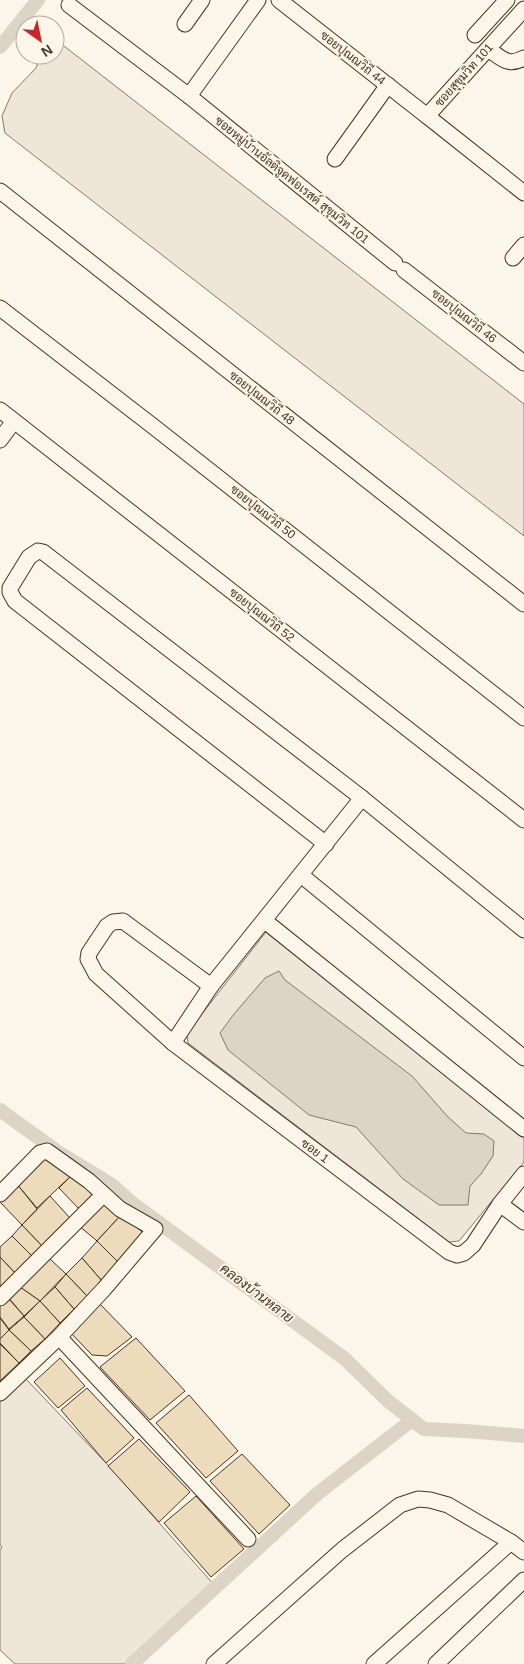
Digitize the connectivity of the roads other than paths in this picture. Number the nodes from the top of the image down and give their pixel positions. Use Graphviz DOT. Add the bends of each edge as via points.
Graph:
graph roads {
  1 [pos="202,0"];
  2 [pos="258,0"];
  3 [pos="507,0"];
  4 [pos="284,1"];
  5 [pos="70,5"];
  6 [pos="524,9"];
  7 [pos="185,24"];
  8 [pos="475,35"];
  9 [pos="488,49"];
  10 [pos="524,58"];
  11 [pos="388,85"];
  12 [pos="189,96"];
  13 [pos="427,116"];
  14 [pos="335,159"];
  15 [pos="0,191"];
  16 [pos="524,193"];
  17 [pos="524,245"];
  18 [pos="514,258"];
  19 [pos="400,267"];
  20 [pos="0,308"];
  21 [pos="524,363"];
  22 [pos="0,410"];
  23 [pos="14,421"];
  24 [pos="0,440"];
  25 [pos="524,604"];
  26 [pos="524,718"];
  27 [pos="362,798"];
  28 [pos="524,820"];
  29 [pos="326,844"];
  30 [pos="301,875"];
  31 [pos="265,921"];
  32 [pos="524,930"];
  33 [pos="211,986"];
  34 [pos="173,1043"];
  35 [pos="524,1058"];
  36 [pos="524,1130"];
  37 [pos="524,1174"];
  38 [pos="0,1194"];
  39 [pos="103,1195"];
  40 [pos="500,1204"];
  41 [pos="524,1222"];
  42 [pos="0,1298"];
  43 [pos="59,1336"];
  44 [pos="0,1393"];
  45 [pos="248,1539"];
  46 [pos="510,1542"];
  47 [pos="524,1552"];
  48 [pos="524,1580"];
  49 [pos="214,1664"];
  50 [pos="374,1664"];
  51 [pos="436,1664"];
  1 -- 7 [label="street"];
  2 -- 12 [label="street"];
  3 -- 8 [label="street"];
  4 -- 11 [label="street, ซอยปุณณวิถี 44"];
  5 -- 12 [label="street, ซอยหมู่บ้านอัลติจูดฟอเรสต์ สุขุมวิท 101"];
  6 -- 9 [label="street, ซอยสุขุมวิท 101"];
  9 -- 10 [label="street" via="507,62"];
  9 -- 13 [label="street, ซอยสุขุมวิท 101"];
  11 -- 13 [label="street, ซอยปุณณวิถี 44"];
  11 -- 14 [label="street"];
  12 -- 19 [label="street, ซอยหมู่บ้านอัลติจูดฟอเรสต์ สุขุมวิท 101"];
  13 -- 16 [label="street, ซอยสุขุมวิท 101"];
  15 -- 25 [label="street, ซอยปุณณวิถี 48"];
  17 -- 18 [label="street"];
  19 -- 21 [label="street, ซอยปุณณวิถี 46"];
  20 -- 26 [label="street, ซอยปุณณวิถี 50"];
  22 -- 23 [label="street, ซอยปุณณวิถี 52"];
  23 -- 24 [label="street"];
  23 -- 28 [label="street, ซอยปุณณวิถี 52"];
  27 -- 29 [label="street"];
  27 -- 29 [label="street" via="43,552 38,551 29,557 10,588 15,601"];
  27 -- 32 [label="street"];
  29 -- 30 [label="street"];
  30 -- 31 [label="street"];
  30 -- 35 [label="street"];
  31 -- 33 [label="street"];
  31 -- 36 [label="street"];
  33 -- 34 [label="street"];
  33 -- 34 [label="street, ซอย 1" via="123,921 107,926 89,953 88,959 96,974"];
  34 -- 40 [label="street, ซอย 1" via="449,1252 464,1253 473,1245"];
  37 -- 40 [label="street, ซอย 1"];
  38 -- 39 [label="street" via="40,1153 47,1151 90,1181"];
  39 -- 42 [label="street"];
  39 -- 43 [label="street" via="155,1229 104,1290"];
  40 -- 41 [label="street"];
  43 -- 44 [label="street"];
  43 -- 45 [label="street"];
  46 -- 47 [label="street"];
  46 -- 49 [label="street" via="448,1505 418,1499 400,1505 342,1550"];
  46 -- 50 [label="street"];
  48 -- 51 [label="street"];
}
